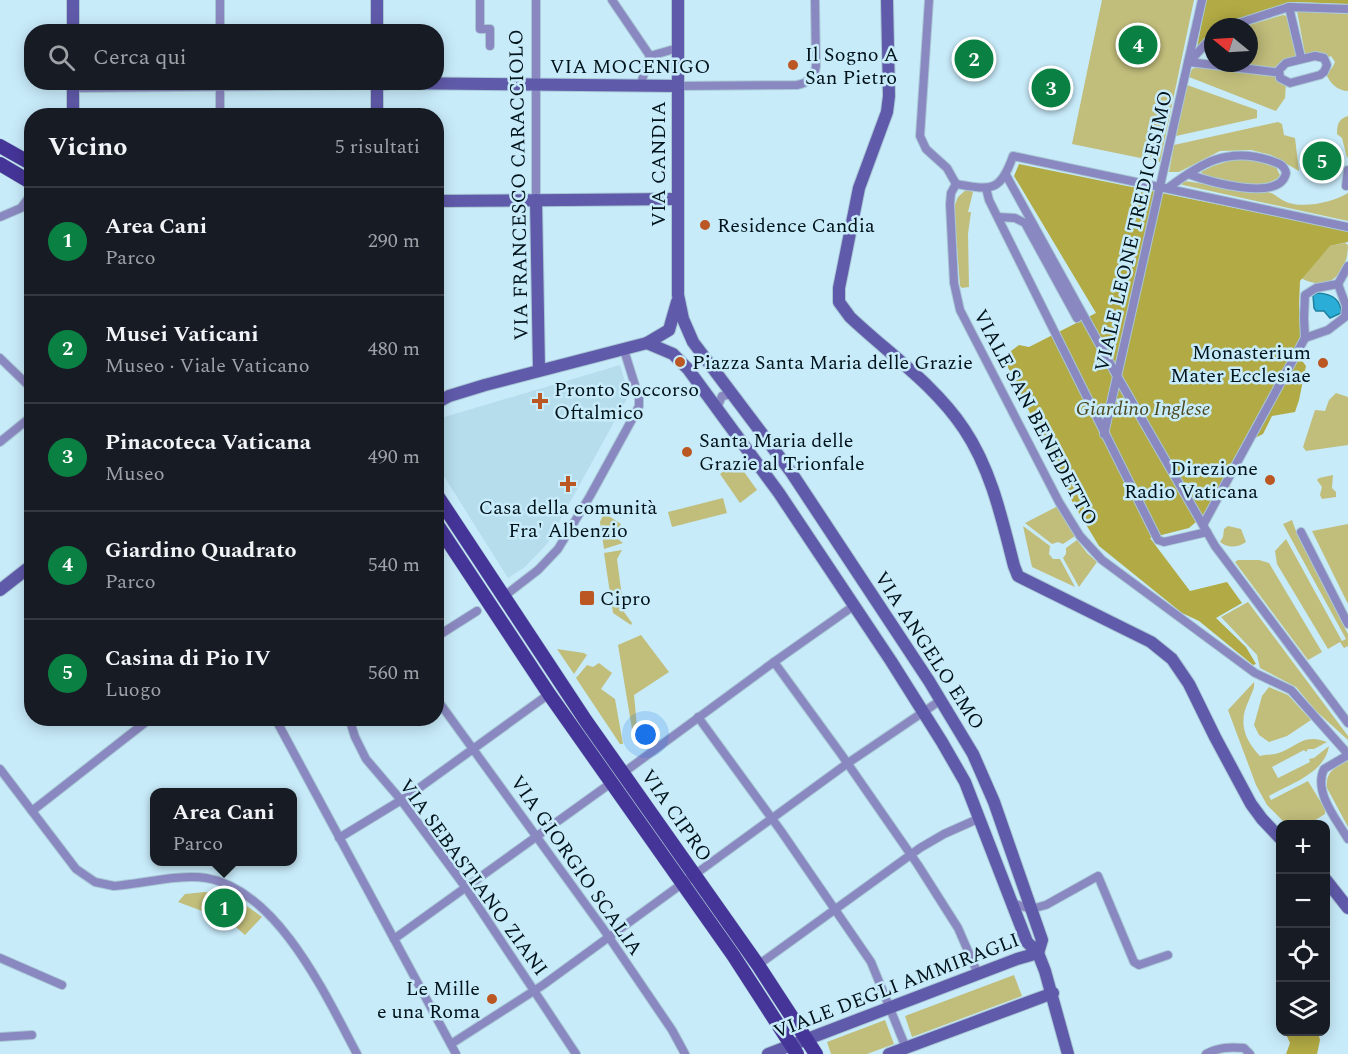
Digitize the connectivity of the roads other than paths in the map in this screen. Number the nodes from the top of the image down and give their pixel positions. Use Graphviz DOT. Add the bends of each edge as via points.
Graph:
graph roads {
  1 [pos="73,0"];
  2 [pos="220,0"];
  3 [pos="377,0"];
  4 [pos="480,0"];
  5 [pos="536,0"];
  6 [pos="612,0"];
  7 [pos="678,0"];
  8 [pos="815,0"];
  9 [pos="887,0"];
  10 [pos="929,0"];
  11 [pos="1203,0"];
  12 [pos="1289,8"];
  13 [pos="1348,9"];
  14 [pos="1256,18"];
  15 [pos="73,24"];
  16 [pos="220,24"];
  17 [pos="377,24"];
  18 [pos="1204,45"];
  19 [pos="490,46"];
  20 [pos="678,48"];
  21 [pos="650,56"];
  22 [pos="1301,58"];
  23 [pos="1188,62"];
  24 [pos="1274,72"];
  25 [pos="444,84"];
  26 [pos="536,85"];
  27 [pos="640,86"];
  28 [pos="678,86"];
  29 [pos="73,90"];
  30 [pos="220,90"];
  31 [pos="377,90"];
  32 [pos="73,108"];
  33 [pos="220,108"];
  34 [pos="377,108"];
  35 [pos="0,146"];
  36 [pos="24,160"];
  37 [pos="0,164"];
  38 [pos="1348,170"];
  39 [pos="1163,174"];
  40 [pos="1006,175"];
  41 [pos="1185,176"];
  42 [pos="24,178"];
  43 [pos="956,184"];
  44 [pos="1346,186"];
  45 [pos="1164,187"];
  46 [pos="987,188"];
  47 [pos="677,199"];
  48 [pos="536,200"];
  49 [pos="444,201"];
  50 [pos="24,208"];
  51 [pos="998,217"];
  52 [pos="0,218"];
  53 [pos="1348,227"];
  54 [pos="1348,267"];
  55 [pos="1338,284"];
  56 [pos="678,295"];
  57 [pos="1077,318"];
  58 [pos="686,327"];
  59 [pos="1305,338"];
  60 [pos="647,343"];
  61 [pos="624,350"];
  62 [pos="0,358"];
  63 [pos="539,370"];
  64 [pos="1117,376"];
  65 [pos="24,381"];
  66 [pos="733,394"];
  67 [pos="444,396"];
  68 [pos="717,408"];
  69 [pos="24,422"];
  70 [pos="1104,434"];
  71 [pos="0,442"];
  72 [pos="444,506"];
  73 [pos="1205,529"];
  74 [pos="1301,532"];
  75 [pos="444,535"];
  76 [pos="24,571"];
  77 [pos="0,590"];
  78 [pos="503,597"];
  79 [pos="855,605"];
  80 [pos="477,611"];
  81 [pos="1348,624"];
  82 [pos="444,632"];
  83 [pos="774,662"];
  84 [pos="549,694"];
  85 [pos="941,700"];
  86 [pos="444,709"];
  87 [pos="922,711"];
  88 [pos="698,717"];
  89 [pos="1348,723"];
  90 [pos="141,726"];
  91 [pos="279,726"];
  92 [pos="352,726"];
  93 [pos="474,748"];
  94 [pos="1348,755"];
  95 [pos="848,763"];
  96 [pos="0,769"];
  97 [pos="623,773"];
  98 [pos="611,783"];
  99 [pos="401,800"];
  100 [pos="32,811"];
  101 [pos="980,818"];
  102 [pos="772,819"];
  103 [pos="1276,833"];
  104 [pos="536,836"];
  105 [pos="339,838"];
  106 [pos="1348,840"];
  107 [pos="911,855"];
  108 [pos="695,874"];
  109 [pos="682,883"];
  110 [pos="466,888"];
  111 [pos="1330,888"];
  112 [pos="1012,903"];
  113 [pos="1031,909"];
  114 [pos="1348,909"];
  115 [pos="835,910"];
  116 [pos="608,937"];
  117 [pos="394,939"];
  118 [pos="1038,952"];
  119 [pos="1168,955"];
  120 [pos="0,958"];
  121 [pos="758,965"];
  122 [pos="978,974"];
  123 [pos="62,985"];
  124 [pos="535,990"];
  125 [pos="1053,993"];
  126 [pos="890,1008"];
  127 [pos="32,1035"];
  128 [pos="0,1037"];
  129 [pos="807,1039"];
  130 [pos="451,1044"];
  131 [pos="906,1048"];
  132 [pos="794,1050"];
  133 [pos="357,1054"];
  134 [pos="456,1054"];
  135 [pos="576,1054"];
  136 [pos="685,1054"];
  137 [pos="768,1054"];
  138 [pos="816,1054"];
  139 [pos="889,1054"];
  140 [pos="1068,1054"];
  141 [pos="1206,1054"];
  142 [pos="1250,1054"];
  1 -- 15 [label="main road"];
  2 -- 16 [label="street"];
  3 -- 17 [label="main road"];
  4 -- 19 [label="street" via="480,29 490,29"];
  5 -- 26 [label="street, VIA FRANCESCO CARACCIOLO"];
  6 -- 21 [label="street"];
  7 -- 20 [label="main road, VIA CANDIA"];
  8 -- 28 [label="street, VIA MOCENIGO" via="816,69 810,80 797,85"];
  9 -- 103 [label="main road" via="887,112 858,188 839,288 840,304 939,398 964,429 991,484 1018,576 1151,642 1172,659 1251,804"];
  10 -- 43 [label="street" via="920,136"];
  11 -- 23 [label="street, VIALE LEONE TREDICESIMO"];
  12 -- 13 [label="street"];
  12 -- 14 [label="street"];
  12 -- 22 [label="street"];
  18 -- 23 [label="street"];
  20 -- 21 [label="street"];
  20 -- 28 [label="main road, VIA CANDIA"];
  21 -- 27 [label="street"];
  22 -- 22 [label="street" via="1283,65 1278,73 1281,80 1290,83 1320,75 1326,69 1326,61 1320,57"];
  23 -- 24 [label="street"];
  23 -- 39 [label="street, VIALE LEONE TREDICESIMO"];
  25 -- 26 [label="main road, VIA MOCENIGO"];
  26 -- 27 [label="main road, VIA MOCENIGO"];
  26 -- 48 [label="street, VIA FRANCESCO CARACCIOLO"];
  27 -- 28 [label="main road, VIA MOCENIGO"];
  28 -- 47 [label="main road, VIA CANDIA"];
  29 -- 32 [label="main road"];
  30 -- 33 [label="street"];
  31 -- 34 [label="main road"];
  35 -- 36 [label="main road"];
  37 -- 42 [label="main road"];
  38 -- 44 [label="street"];
  39 -- 41 [label="street"];
  39 -- 45 [label="street, VIALE LEONE TREDICESIMO"];
  40 -- 45 [label="street" via="1013,156"];
  40 -- 46 [label="street"];
  40 -- 64 [label="street"];
  41 -- 41 [label="street" via="1198,166 1241,154 1284,166 1286,174 1280,185 1248,189"];
  41 -- 45 [label="street"];
  43 -- 46 [label="street"];
  43 -- 94 [label="street, VIALE SAN BENEDETTO" via="950,204 954,283 960,310 1080,536 1102,560 1255,674 1291,690"];
  45 -- 53 [label="street"];
  45 -- 64 [label="street, VIALE LEONE TREDICESIMO"];
  46 -- 51 [label="street"];
  47 -- 48 [label="main road"];
  47 -- 56 [label="main road, VIA CANDIA"];
  48 -- 49 [label="main road"];
  48 -- 63 [label="main road, VIA FRANCESCO CARACCIOLO"];
  50 -- 52 [label="street"];
  51 -- 57 [label="street" via="1024,223"];
  51 -- 70 [label="street"];
  54 -- 55 [label="street"];
  55 -- 59 [label="street" via="1316,288 1305,295"];
  55 -- 59 [label="street" via="1346,306 1345,317 1328,330"];
  56 -- 58 [label="main road, VIA CANDIA"];
  56 -- 60 [label="main road" via="669,330"];
  58 -- 66 [label="main road, VIA ANGELO EMO"];
  59 -- 73 [label="street"];
  60 -- 61 [label="main road"];
  60 -- 68 [label="main road, VIA ANGELO EMO" via="681,360"];
  61 -- 63 [label="main road"];
  61 -- 78 [label="street" via="639,406 558,549"];
  62 -- 65 [label="street"];
  63 -- 67 [label="main road"];
  64 -- 70 [label="street, VIALE LEONE TREDICESIMO"];
  64 -- 73 [label="street"];
  66 -- 68 [label="street" via="722,396"];
  66 -- 85 [label="main road, VIA ANGELO EMO" via="791,472"];
  68 -- 79 [label="main road, VIA ANGELO EMO"];
  69 -- 71 [label="street"];
  70 -- 73 [label="street" via="1158,540 1164,542"];
  72 -- 78 [label="main road, VIA CIPRO"];
  73 -- 89 [label="street"];
  74 -- 81 [label="street"];
  75 -- 84 [label="main road, VIA CIPRO"];
  76 -- 77 [label="main road"];
  78 -- 97 [label="main road, VIA CIPRO"];
  79 -- 83 [label="street"];
  79 -- 87 [label="main road, VIA ANGELO EMO"];
  80 -- 82 [label="street"];
  83 -- 88 [label="street"];
  83 -- 95 [label="street"];
  84 -- 93 [label="street"];
  84 -- 98 [label="main road, VIA CIPRO"];
  85 -- 87 [label="street"];
  85 -- 113 [label="main road, VIA ANGELO EMO" via="983,775"];
  86 -- 93 [label="street, VIA GIORGIO SCALIA"];
  87 -- 95 [label="street"];
  87 -- 101 [label="main road, VIA ANGELO EMO" via="955,762"];
  88 -- 97 [label="street"];
  88 -- 102 [label="street"];
  90 -- 100 [label="street"];
  91 -- 105 [label="street"];
  92 -- 99 [label="street, VIA SEBASTIANO ZIANI" via="366,759"];
  93 -- 99 [label="street"];
  93 -- 104 [label="street, VIA GIORGIO SCALIA"];
  94 -- 106 [label="street" via="1324,769 1320,784"];
  95 -- 102 [label="street"];
  95 -- 107 [label="street"];
  96 -- 100 [label="street"];
  97 -- 108 [label="main road, VIA CIPRO"];
  98 -- 104 [label="street"];
  98 -- 109 [label="main road, VIA CIPRO"];
  99 -- 105 [label="street"];
  99 -- 110 [label="street, VIA SEBASTIANO ZIANI"];
  100 -- 133 [label="street" via="71,863 95,882 114,886 199,877 245,895 297,948"];
  101 -- 107 [label="street"];
  101 -- 112 [label="main road, VIA ANGELO EMO"];
  102 -- 108 [label="street"];
  102 -- 115 [label="street"];
  104 -- 110 [label="street"];
  104 -- 116 [label="street, VIA GIORGIO SCALIA"];
  105 -- 117 [label="street"];
  107 -- 115 [label="street"];
  107 -- 122 [label="street" via="958,928"];
  108 -- 109 [label="street"];
  108 -- 121 [label="main road, VIA CIPRO"];
  109 -- 116 [label="street"];
  109 -- 132 [label="main road, VIA CIPRO"];
  110 -- 117 [label="street"];
  110 -- 124 [label="street, VIA SEBASTIANO ZIANI"];
  111 -- 114 [label="main road"];
  112 -- 113 [label="street"];
  112 -- 118 [label="main road, VIA ANGELO EMO" via="1027,942"];
  113 -- 118 [label="main road, VIA ANGELO EMO" via="1042,940"];
  113 -- 119 [label="street" via="1046,905 1098,876 1134,962"];
  115 -- 121 [label="street"];
  115 -- 126 [label="street" via="871,962"];
  116 -- 124 [label="street"];
  116 -- 136 [label="street, VIA GIORGIO SCALIA"];
  117 -- 130 [label="street"];
  118 -- 122 [label="main road, VIALE DEGLI AMMIRAGLI"];
  118 -- 125 [label="main road, VIA ANGELO EMO"];
  120 -- 123 [label="street"];
  121 -- 129 [label="main road, VIA CIPRO"];
  122 -- 126 [label="main road, VIALE DEGLI AMMIRAGLI"];
  124 -- 130 [label="street"];
  124 -- 135 [label="street, VIA SEBASTIANO ZIANI"];
  125 -- 131 [label="main road"];
  125 -- 140 [label="main road, VIA ANGELO EMO"];
  126 -- 129 [label="main road, VIALE DEGLI AMMIRAGLI"];
  126 -- 131 [label="street"];
  127 -- 128 [label="street"];
  129 -- 132 [label="main road, VIALE DEGLI AMMIRAGLI"];
  129 -- 138 [label="main road, VIA CIPRO"];
  130 -- 134 [label="street"];
  131 -- 139 [label="main road"];
  132 -- 137 [label="main road, VIALE DEGLI AMMIRAGLI"];
  141 -- 142 [label="street" via="1234,1047 1244,1048"];
}
